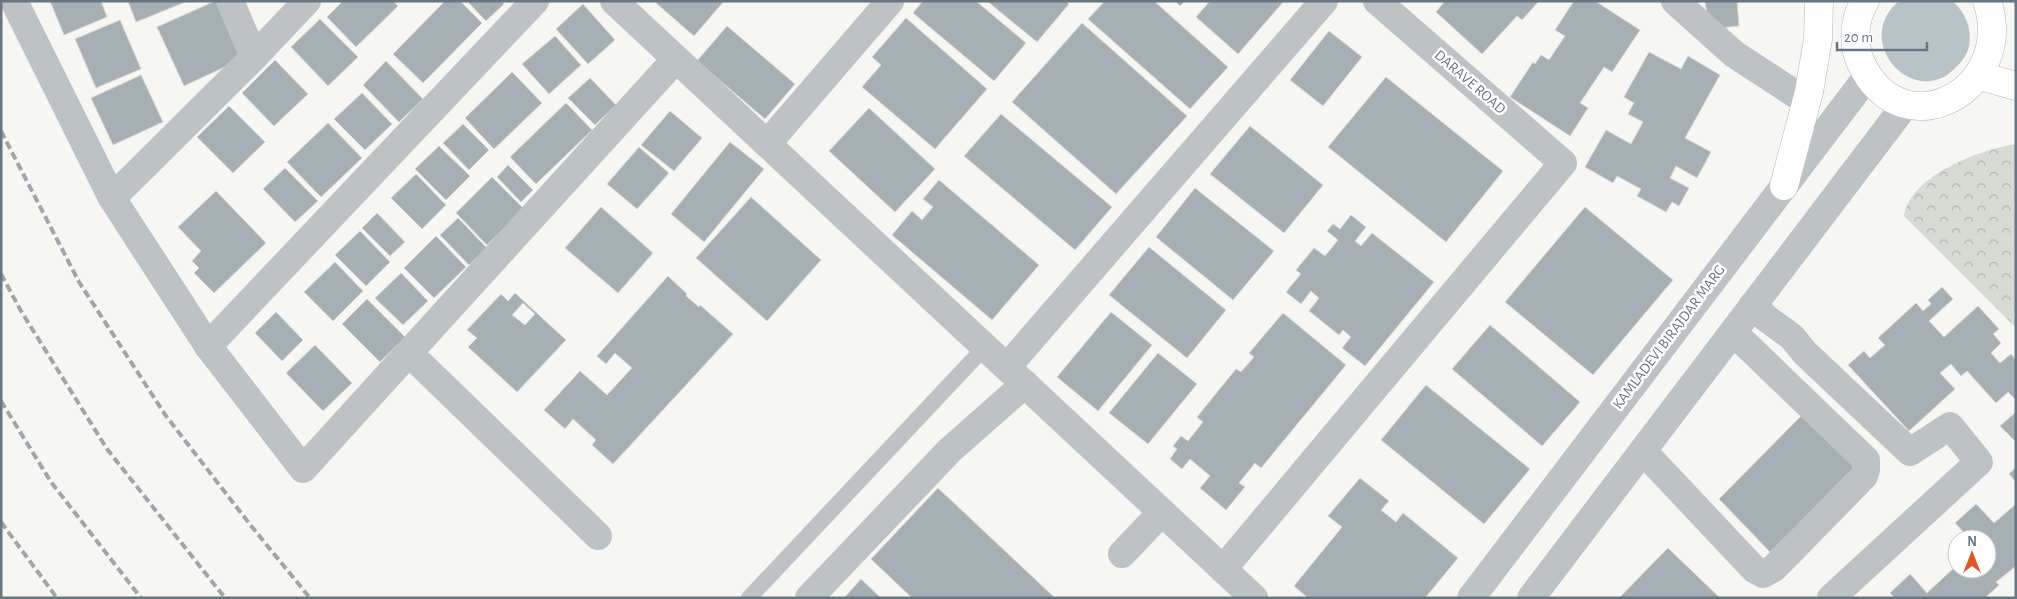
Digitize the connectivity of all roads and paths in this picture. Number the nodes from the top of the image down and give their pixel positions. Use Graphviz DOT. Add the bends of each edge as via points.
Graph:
graph roads {
  1 [pos="14,1"];
  2 [pos="230,1"];
  3 [pos="307,1"];
  4 [pos="535,1"];
  5 [pos="614,1"];
  6 [pos="1324,1"];
  7 [pos="1378,1"];
  8 [pos="1675,1"];
  9 [pos="1819,1"];
  10 [pos="1865,1"];
  11 [pos="1987,1"];
  12 [pos="875,6"];
  13 [pos="2006,35"];
  14 [pos="254,57"];
  15 [pos="676,60"];
  16 [pos="1867,77"];
  17 [pos="1984,77"];
  18 [pos="2016,86"];
  19 [pos="1806,101"];
  20 [pos="1906,104"];
  21 [pos="768,144"];
  22 [pos="1784,186"];
  23 [pos="112,198"];
  24 [pos="1753,305"];
  25 [pos="1733,332"];
  26 [pos="208,346"];
  27 [pos="986,347"];
  28 [pos="409,353"];
  29 [pos="1016,376"];
  30 [pos="1643,451"];
  31 [pos="1162,512"];
  32 [pos="598,536"];
  33 [pos="1122,554"];
  34 [pos="1223,568"];
  35 [pos="749,598"];
  36 [pos="809,598"];
  37 [pos="1254,598"];
  38 [pos="1471,598"];
  39 [pos="1531,598"];
  40 [pos="1830,598"];
  1 -- 23 [label="street"];
  2 -- 14 [label="street"];
  3 -- 14 [label="street"];
  4 -- 26 [label="street"];
  5 -- 15 [label="street"];
  6 -- 29 [label="street"];
  7 -- 34 [label="street, DARAVE ROAD" via="1563,163"];
  8 -- 19 [label="street" via="1734,54"];
  9 -- 19 [label="main road" via="1818,39"];
  10 -- 16 [label="main road" via="1854,32 1857,56"];
  11 -- 13 [label="main road"];
  12 -- 21 [label="street"];
  13 -- 17 [label="main road" via="1996,48"];
  14 -- 23 [label="street"];
  15 -- 21 [label="street"];
  15 -- 28 [label="street"];
  16 -- 20 [label="main road" via="1884,94"];
  16 -- 22 [label="street, KAMLADEVI BIRAJDAR MARG"];
  17 -- 18 [label="main road"];
  17 -- 20 [label="main road" via="1965,95 1941,106"];
  19 -- 22 [label="main road"];
  20 -- 24 [label="street"];
  21 -- 27 [label="street"];
  22 -- 38 [label="street, KAMLADEVI BIRAJDAR MARG"];
  23 -- 26 [label="street"];
  24 -- 25 [label="street"];
  24 -- 40 [label="street" via="1792,337 1910,452 1950,426 1978,462"];
  25 -- 30 [label="street"];
  25 -- 30 [label="street" via="1866,460 1864,476 1774,568 1763,574 1754,569"];
  26 -- 28 [label="street" via="303,469"];
  27 -- 29 [label="street"];
  27 -- 35 [label="lane"];
  28 -- 32 [label="street"];
  29 -- 31 [label="street"];
  29 -- 36 [label="street"];
  30 -- 39 [label="street"];
  31 -- 33 [label="street"];
  31 -- 34 [label="street"];
  34 -- 37 [label="street"];
}
